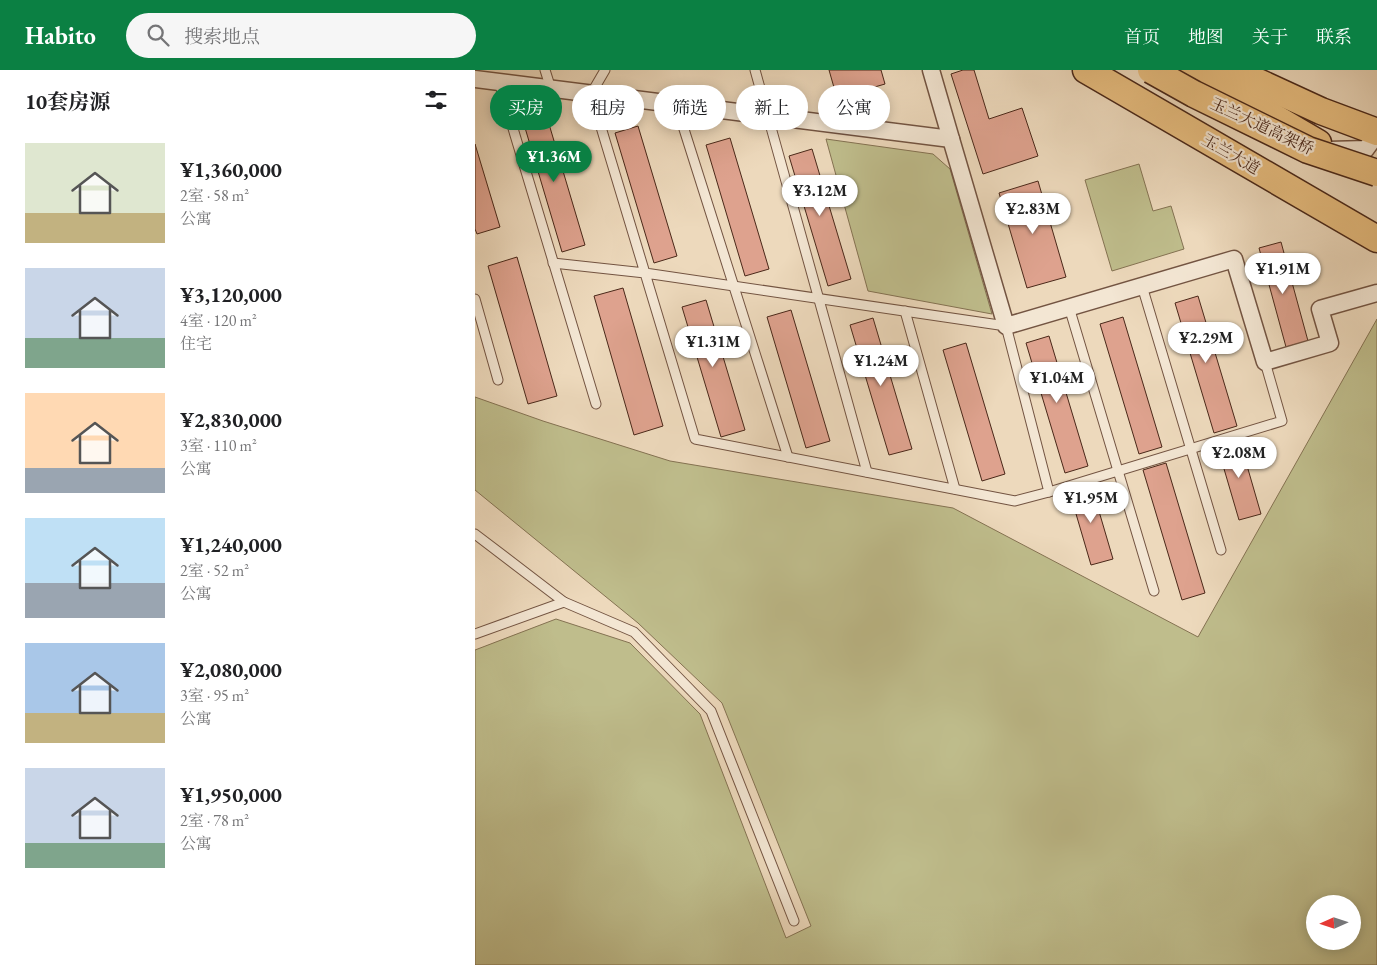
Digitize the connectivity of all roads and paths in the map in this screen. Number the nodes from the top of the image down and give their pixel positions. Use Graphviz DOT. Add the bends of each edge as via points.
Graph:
graph roads {
  1 [pos="545,70"];
  2 [pos="605,70"];
  3 [pos="755,70"];
  4 [pos="931,70"];
  5 [pos="1086,70"];
  6 [pos="1151,70"];
  7 [pos="1194,70"];
  8 [pos="1232,70"];
  9 [pos="475,79"];
  10 [pos="499,82"];
  11 [pos="521,85"];
  12 [pos="550,85"];
  13 [pos="596,85"];
  14 [pos="759,85"];
  15 [pos="808,121"];
  16 [pos="602,130"];
  17 [pos="683,130"];
  18 [pos="772,130"];
  19 [pos="1377,133"];
  20 [pos="951,139"];
  21 [pos="1329,150"];
  22 [pos="1377,173"];
  23 [pos="1377,178"];
  24 [pos="1377,239"];
  25 [pos="553,263"];
  26 [pos="645,273"];
  27 [pos="734,286"];
  28 [pos="1142,286"];
  29 [pos="1377,292"];
  30 [pos="818,298"];
  31 [pos="475,299"];
  32 [pos="1069,307"];
  33 [pos="905,311"];
  34 [pos="1006,326"];
  35 [pos="1265,362"];
  36 [pos="498,380"];
  37 [pos="595,404"];
  38 [pos="1191,448"];
  39 [pos="788,457"];
  40 [pos="1119,471"];
  41 [pos="867,472"];
  42 [pos="955,489"];
  43 [pos="1049,492"];
  44 [pos="475,534"];
  45 [pos="1221,550"];
  46 [pos="1155,591"];
  47 [pos="564,602"];
  48 [pos="475,634"];
  49 [pos="794,921"];
  1 -- 12 [label="lane"];
  2 -- 13 [label="lane"];
  3 -- 14 [label="lane"];
  4 -- 20 [label="street"];
  5 -- 24 [label="main road, 玉兰大道"];
  6 -- 22 [label="main road, 玉兰大道高架桥, bridge" via="1308,150"];
  7 -- 21 [label="main road"];
  8 -- 19 [label="main road"];
  9 -- 10 [label="street"];
  10 -- 11 [label="street"];
  10 -- 25 [label="lane"];
  15 -- 20 [label="street"];
  16 -- 26 [label="lane"];
  17 -- 27 [label="lane"];
  18 -- 30 [label="lane"];
  19 -- 21 [label="street" via="1367,149"];
  20 -- 34 [label="street"];
  21 -- 23 [label="main road"];
  25 -- 26 [label="lane"];
  25 -- 37 [label="lane"];
  26 -- 27 [label="lane"];
  26 -- 39 [label="lane" via="695,439"];
  27 -- 30 [label="lane"];
  27 -- 39 [label="lane"];
  28 -- 32 [label="street"];
  28 -- 35 [label="street" via="1234,258"];
  28 -- 38 [label="lane"];
  29 -- 35 [label="street" via="1320,309 1329,343"];
  30 -- 33 [label="lane"];
  30 -- 41 [label="lane"];
  31 -- 36 [label="lane"];
  32 -- 34 [label="street"];
  32 -- 40 [label="lane"];
  33 -- 34 [label="lane"];
  33 -- 42 [label="lane"];
  34 -- 43 [label="lane"];
  35 -- 38 [label="lane" via="1282,420"];
  38 -- 40 [label="lane"];
  38 -- 45 [label="lane"];
  39 -- 41 [label="lane"];
  40 -- 43 [label="lane"];
  40 -- 46 [label="lane"];
  41 -- 42 [label="lane"];
  42 -- 43 [label="lane" via="1015,501"];
  44 -- 47 [label="lane"];
  47 -- 48 [label="lane"];
  47 -- 49 [label="lane" via="634,632 711,711"];
}
